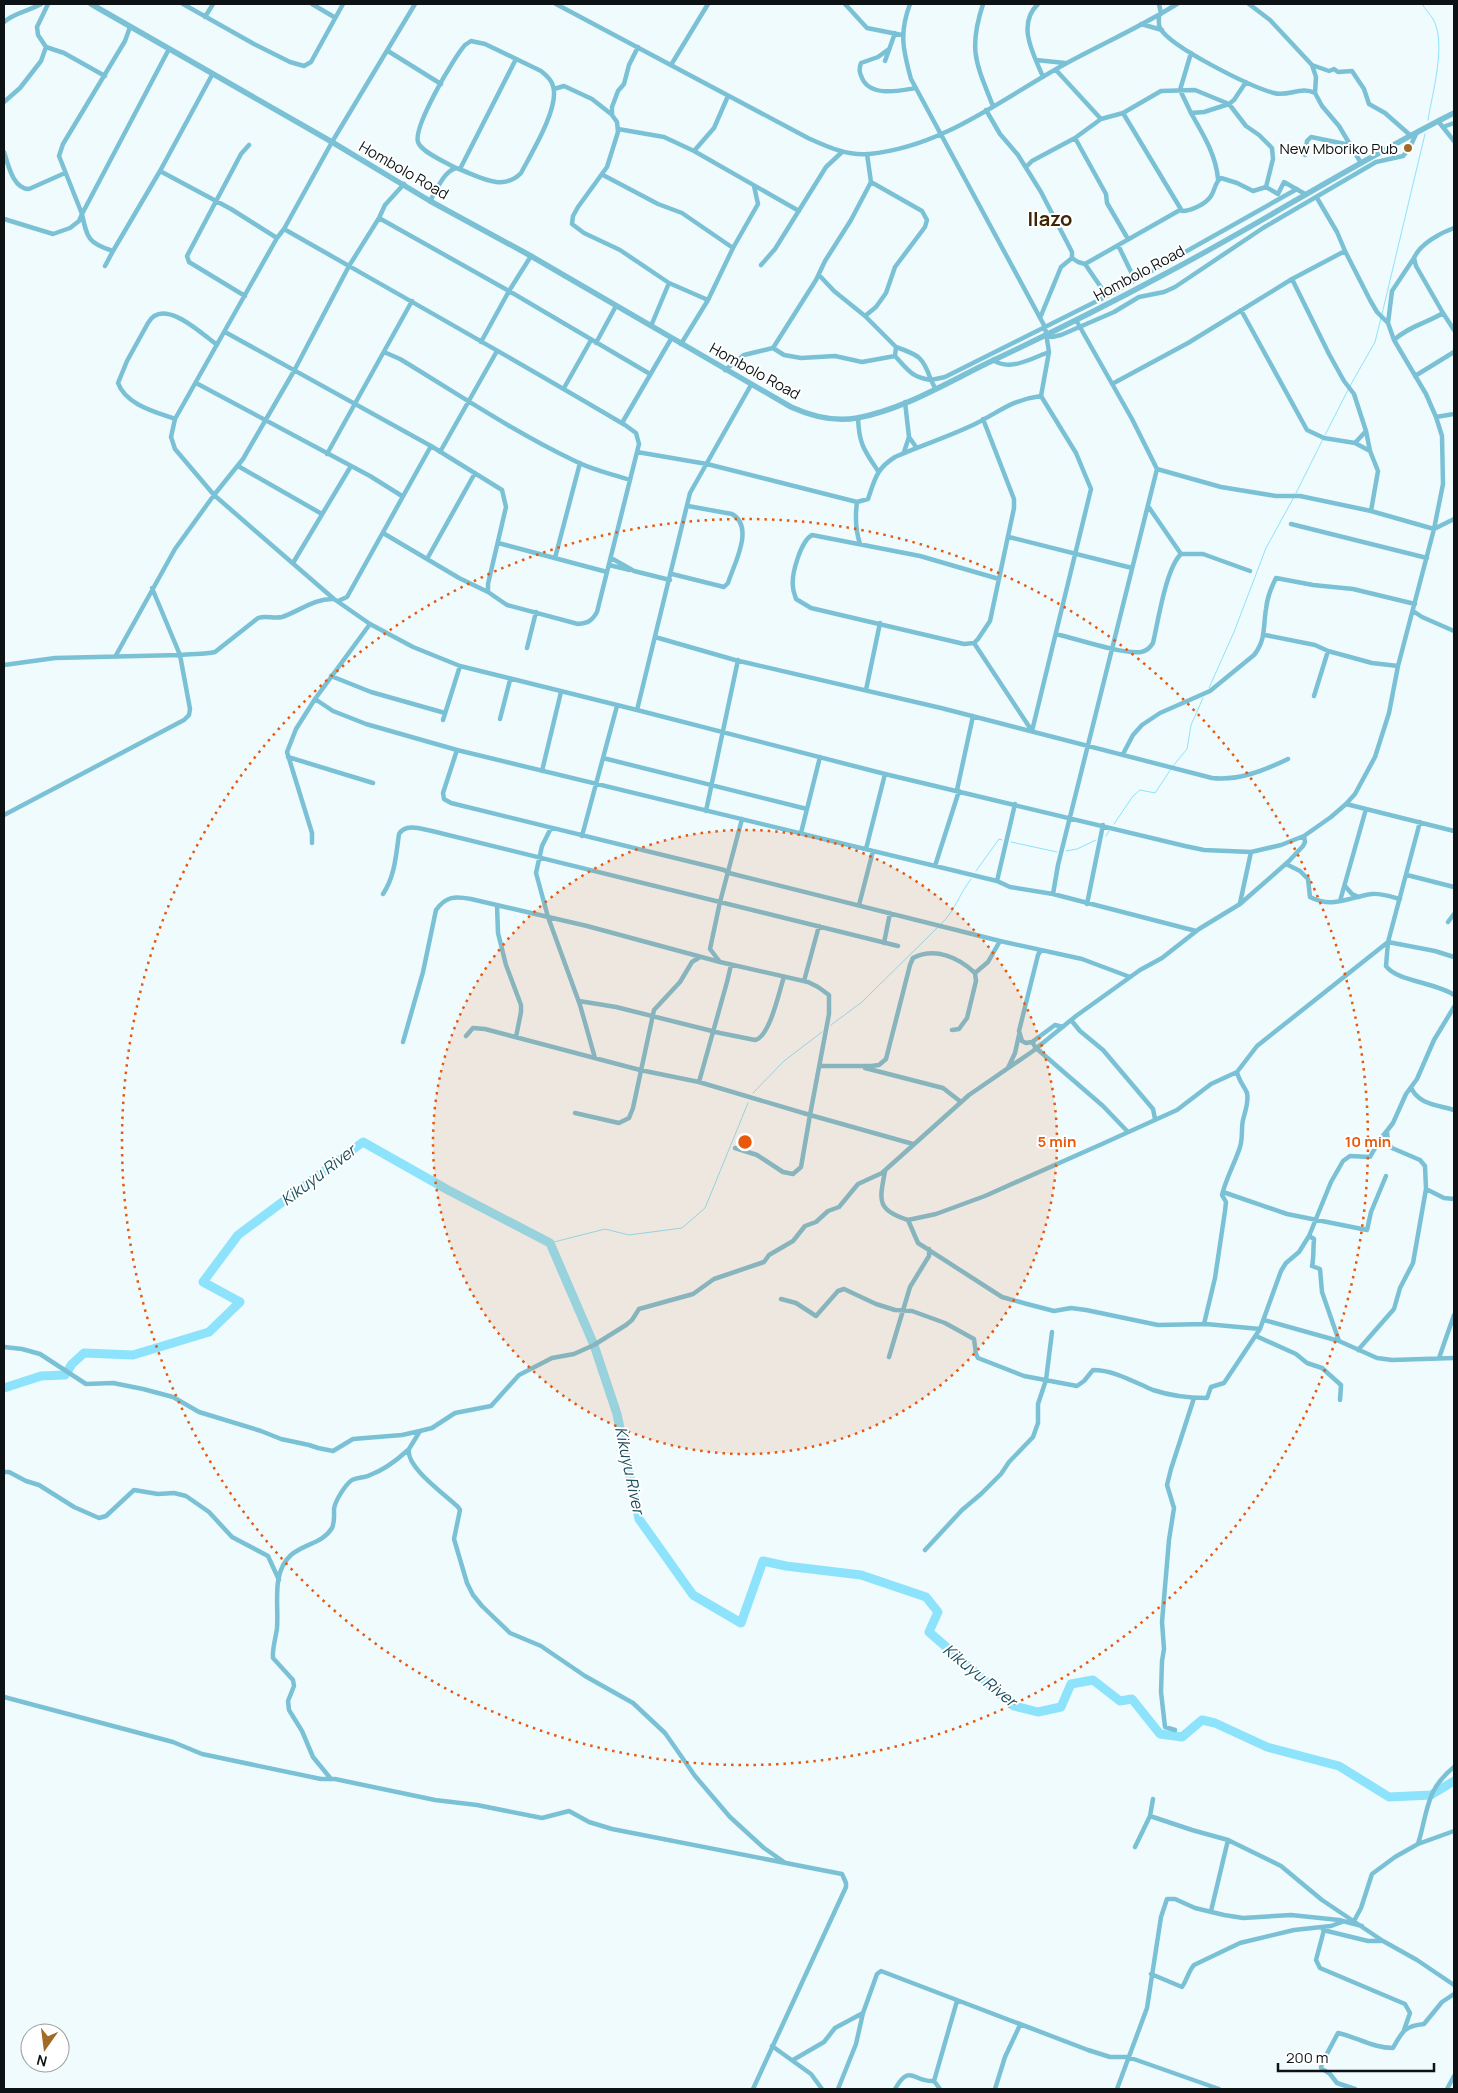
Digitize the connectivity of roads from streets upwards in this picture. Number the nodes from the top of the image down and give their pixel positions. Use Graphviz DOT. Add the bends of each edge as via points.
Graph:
graph roads {
  1 [pos="41,4"];
  2 [pos="48,4"];
  3 [pos="91,4"];
  4 [pos="183,4"];
  5 [pos="214,4"];
  6 [pos="312,4"];
  7 [pos="343,4"];
  8 [pos="415,4"];
  9 [pos="556,4"];
  10 [pos="844,4"];
  11 [pos="910,4"];
  12 [pos="983,4"];
  13 [pos="1038,4"];
  14 [pos="1159,4"];
  15 [pos="1177,4"];
  16 [pos="1249,4"];
  17 [pos="705,5"];
  18 [pos="1160,15"];
  19 [pos="205,17"];
  20 [pos="334,17"];
  21 [pos="4,22"];
  22 [pos="1141,24"];
  23 [pos="130,27"];
  24 [pos="1162,30"];
  25 [pos="895,33"];
  26 [pos="902,35"];
  27 [pos="46,47"];
  28 [pos="638,47"];
  29 [pos="169,49"];
  30 [pos="889,49"];
  31 [pos="388,51"];
  32 [pos="1190,53"];
  33 [pos="516,60"];
  34 [pos="1036,60"];
  35 [pos="885,61"];
  36 [pos="1066,64"];
  37 [pos="671,65"];
  38 [pos="1312,65"];
  39 [pos="1056,70"];
  40 [pos="212,75"];
  41 [pos="105,76"];
  42 [pos="1043,78"];
  43 [pos="1246,82"];
  44 [pos="441,84"];
  45 [pos="916,88"];
  46 [pos="554,89"];
  47 [pos="1180,90"];
  48 [pos="1315,93"];
  49 [pos="728,96"];
  50 [pos="4,102"];
  51 [pos="1229,104"];
  52 [pos="993,106"];
  53 [pos="986,110"];
  54 [pos="1123,113"];
  55 [pos="1191,113"];
  56 [pos="1454,113"];
  57 [pos="612,115"];
  58 [pos="1101,120"];
  59 [pos="1438,121"];
  60 [pos="1454,123"];
  61 [pos="1443,127"];
  62 [pos="618,128"];
  63 [pos="1417,132"];
  64 [pos="1410,135"];
  65 [pos="940,136"];
  66 [pos="1074,138"];
  67 [pos="1454,141"];
  68 [pos="332,142"];
  69 [pos="249,145"];
  70 [pos="1350,145"];
  71 [pos="694,151"];
  72 [pos="4,152"];
  73 [pos="842,152"];
  74 [pos="868,154"];
  75 [pos="1305,155"];
  76 [pos="1361,163"];
  77 [pos="1026,167"];
  78 [pos="458,168"];
  79 [pos="160,171"];
  80 [pos="65,172"];
  81 [pos="603,175"];
  82 [pos="1218,179"];
  83 [pos="871,182"];
  84 [pos="404,184"];
  85 [pos="754,186"];
  86 [pos="1266,188"];
  87 [pos="1297,189"];
  88 [pos="1305,194"];
  89 [pos="1317,198"];
  90 [pos="215,201"];
  91 [pos="430,202"];
  92 [pos="1180,210"];
  93 [pos="799,211"];
  94 [pos="82,214"];
  95 [pos="379,218"];
  96 [pos="4,219"];
  97 [pos="1454,228"];
  98 [pos="284,229"];
  99 [pos="277,238"];
  100 [pos="1128,239"];
  101 [pos="1118,245"];
  102 [pos="733,248"];
  103 [pos="113,251"];
  104 [pos="1344,251"];
  105 [pos="531,256"];
  106 [pos="1072,258"];
  107 [pos="1414,258"];
  108 [pos="1085,264"];
  109 [pos="761,265"];
  110 [pos="105,266"];
  111 [pos="349,266"];
  112 [pos="819,275"];
  113 [pos="1292,279"];
  114 [pos="1135,280"];
  115 [pos="669,283"];
  116 [pos="508,291"];
  117 [pos="246,296"];
  118 [pos="1107,296"];
  119 [pos="412,300"];
  120 [pos="708,300"];
  121 [pos="1110,303"];
  122 [pos="616,306"];
  123 [pos="1241,310"];
  124 [pos="1114,312"];
  125 [pos="1443,313"];
  126 [pos="865,316"];
  127 [pos="1040,318"];
  128 [pos="1076,320"];
  129 [pos="1388,323"];
  130 [pos="651,326"];
  131 [pos="1045,327"];
  132 [pos="1080,327"];
  133 [pos="1454,330"];
  134 [pos="225,332"];
  135 [pos="1047,335"];
  136 [pos="671,338"];
  137 [pos="1394,340"];
  138 [pos="594,341"];
  139 [pos="481,342"];
  140 [pos="681,344"];
  141 [pos="217,345"];
  142 [pos="896,347"];
  143 [pos="773,348"];
  144 [pos="497,351"];
  145 [pos="384,352"];
  146 [pos="1049,352"];
  147 [pos="1454,352"];
  148 [pos="895,356"];
  149 [pos="992,360"];
  150 [pos="725,370"];
  151 [pos="294,371"];
  152 [pos="650,374"];
  153 [pos="1415,376"];
  154 [pos="931,380"];
  155 [pos="196,383"];
  156 [pos="1112,384"];
  157 [pos="751,385"];
  158 [pos="564,388"];
  159 [pos="935,388"];
  160 [pos="1041,396"];
  161 [pos="469,400"];
  162 [pos="905,402"];
  163 [pos="356,404"];
  164 [pos="1454,414"];
  165 [pos="1436,417"];
  166 [pos="858,418"];
  167 [pos="176,419"];
  168 [pos="983,419"];
  169 [pos="265,420"];
  170 [pos="622,423"];
  171 [pos="1366,431"];
  172 [pos="909,438"];
  173 [pos="1355,443"];
  174 [pos="431,446"];
  175 [pos="916,447"];
  176 [pos="1370,451"];
  177 [pos="440,452"];
  178 [pos="637,452"];
  179 [pos="904,452"];
  180 [pos="327,454"];
  181 [pos="580,463"];
  182 [pos="707,464"];
  183 [pos="238,466"];
  184 [pos="350,466"];
  185 [pos="1157,469"];
  186 [pos="878,471"];
  187 [pos="475,473"];
  188 [pos="630,480"];
  189 [pos="214,495"];
  190 [pos="402,496"];
  191 [pos="857,502"];
  192 [pos="688,506"];
  193 [pos="1148,506"];
  194 [pos="1371,512"];
  195 [pos="322,514"];
  196 [pos="1454,519"];
  197 [pos="1291,524"];
  198 [pos="1434,529"];
  199 [pos="383,533"];
  200 [pos="1009,536"];
  201 [pos="498,543"];
  202 [pos="860,544"];
  203 [pos="1077,553"];
  204 [pos="1181,554"];
  205 [pos="554,558"];
  206 [pos="611,558"];
  207 [pos="1427,558"];
  208 [pos="427,559"];
  209 [pos="293,563"];
  210 [pos="608,566"];
  211 [pos="1132,568"];
  212 [pos="634,571"];
  213 [pos="1250,571"];
  214 [pos="607,572"];
  215 [pos="672,574"];
  216 [pos="999,579"];
  217 [pos="670,580"];
  218 [pos="152,588"];
  219 [pos="488,592"];
  220 [pos="335,600"];
  221 [pos="1415,604"];
  222 [pos="1413,611"];
  223 [pos="536,612"];
  224 [pos="880,623"];
  225 [pos="370,624"];
  226 [pos="1454,631"];
  227 [pos="1056,634"];
  228 [pos="1265,635"];
  229 [pos="655,637"];
  230 [pos="974,643"];
  231 [pos="527,648"];
  232 [pos="1112,648"];
  233 [pos="1328,651"];
  234 [pos="180,655"];
  235 [pos="114,657"];
  236 [pos="738,660"];
  237 [pos="4,665"];
  238 [pos="460,666"];
  239 [pos="1398,666"];
  240 [pos="331,676"];
  241 [pos="510,680"];
  242 [pos="866,690"];
  243 [pos="561,692"];
  244 [pos="1314,696"];
  245 [pos="315,699"];
  246 [pos="617,706"];
  247 [pos="637,710"];
  248 [pos="445,713"];
  249 [pos="973,716"];
  250 [pos="500,719"];
  251 [pos="443,720"];
  252 [pos="1032,731"];
  253 [pos="721,732"];
  254 [pos="1089,745"];
  255 [pos="457,750"];
  256 [pos="1123,754"];
  257 [pos="288,757"];
  258 [pos="820,757"];
  259 [pos="603,758"];
  260 [pos="1288,759"];
  261 [pos="542,771"];
  262 [pos="885,774"];
  263 [pos="373,783"];
  264 [pos="595,785"];
  265 [pos="712,785"];
  266 [pos="958,790"];
  267 [pos="1015,804"];
  268 [pos="1346,804"];
  269 [pos="807,809"];
  270 [pos="1366,809"];
  271 [pos="706,811"];
  272 [pos="4,815"];
  273 [pos="1070,818"];
  274 [pos="742,819"];
  275 [pos="1420,822"];
  276 [pos="1103,825"];
  277 [pos="551,828"];
  278 [pos="1454,831"];
  279 [pos="801,833"];
  280 [pos="582,836"];
  281 [pos="1304,836"];
  282 [pos="312,843"];
  283 [pos="866,849"];
  284 [pos="873,851"];
  285 [pos="1251,852"];
  286 [pos="538,857"];
  287 [pos="1286,864"];
  288 [pos="935,866"];
  289 [pos="728,873"];
  290 [pos="1407,875"];
  291 [pos="997,881"];
  292 [pos="1345,886"];
  293 [pos="1454,886"];
  294 [pos="383,894"];
  295 [pos="1053,894"];
  296 [pos="1360,897"];
  297 [pos="1400,899"];
  298 [pos="1340,901"];
  299 [pos="720,902"];
  300 [pos="1087,904"];
  301 [pos="1240,904"];
  302 [pos="497,905"];
  303 [pos="859,905"];
  304 [pos="890,913"];
  305 [pos="1454,914"];
  306 [pos="548,917"];
  307 [pos="1448,922"];
  308 [pos="819,926"];
  309 [pos="1196,931"];
  310 [pos="1000,941"];
  311 [pos="1388,942"];
  312 [pos="884,943"];
  313 [pos="898,946"];
  314 [pos="1042,950"];
  315 [pos="700,957"];
  316 [pos="1454,957"];
  317 [pos="720,962"];
  318 [pos="731,965"];
  319 [pos="975,973"];
  320 [pos="784,977"];
  321 [pos="1130,978"];
  322 [pos="804,981"];
  323 [pos="1454,995"];
  324 [pos="579,1001"];
  325 [pos="1454,1007"];
  326 [pos="653,1017"];
  327 [pos="1071,1020"];
  328 [pos="1063,1027"];
  329 [pos="952,1030"];
  330 [pos="712,1031"];
  331 [pos="1020,1031"];
  332 [pos="466,1036"];
  333 [pos="516,1037"];
  334 [pos="403,1042"];
  335 [pos="1032,1042"];
  336 [pos="1036,1048"];
  337 [pos="595,1058"];
  338 [pos="820,1066"];
  339 [pos="860,1066"];
  340 [pos="1007,1069"];
  341 [pos="640,1070"];
  342 [pos="1237,1072"];
  343 [pos="699,1082"];
  344 [pos="1411,1087"];
  345 [pos="961,1102"];
  346 [pos="1454,1110"];
  347 [pos="575,1113"];
  348 [pos="810,1115"];
  349 [pos="1155,1119"];
  350 [pos="1388,1130"];
  351 [pos="1127,1132"];
  352 [pos="913,1144"];
  353 [pos="735,1148"];
  354 [pos="886,1169"];
  355 [pos="1386,1176"];
  356 [pos="1426,1189"];
  357 [pos="1223,1192"];
  358 [pos="1454,1199"];
  359 [pos="1316,1218"];
  360 [pos="908,1220"];
  361 [pos="1308,1236"];
  362 [pos="929,1249"];
  363 [pos="781,1299"];
  364 [pos="902,1309"];
  365 [pos="1454,1315"];
  366 [pos="1264,1320"];
  367 [pos="1204,1324"];
  368 [pos="1260,1329"];
  369 [pos="1052,1332"];
  370 [pos="1256,1336"];
  371 [pos="1339,1341"];
  372 [pos="4,1347"];
  373 [pos="1358,1350"];
  374 [pos="889,1356"];
  375 [pos="1439,1358"];
  376 [pos="1454,1358"];
  377 [pos="1046,1380"];
  378 [pos="1194,1398"];
  379 [pos="1340,1400"];
  380 [pos="420,1431"];
  381 [pos="409,1449"];
  382 [pos="4,1472"];
  383 [pos="925,1550"];
  384 [pos="279,1580"];
  385 [pos="4,1697"];
  386 [pos="1176,1730"];
  387 [pos="1454,1767"];
  388 [pos="331,1779"];
  389 [pos="1152,1799"];
  390 [pos="1150,1816"];
  391 [pos="1454,1831"];
  392 [pos="1228,1840"];
  393 [pos="1418,1844"];
  394 [pos="1135,1848"];
  395 [pos="784,1862"];
  396 [pos="1211,1911"];
  397 [pos="1354,1921"];
  398 [pos="1343,1922"];
  399 [pos="1362,1926"];
  400 [pos="1315,1928"];
  401 [pos="1324,1930"];
  402 [pos="1383,1941"];
  403 [pos="1152,1974"];
  404 [pos="1454,1985"];
  405 [pos="1454,1994"];
  406 [pos="957,2001"];
  407 [pos="862,2013"];
  408 [pos="1020,2026"];
  409 [pos="1404,2030"];
  410 [pos="772,2046"];
  411 [pos="1128,2057"];
  412 [pos="792,2060"];
  413 [pos="1454,2076"];
  414 [pos="934,2081"];
  415 [pos="753,2089"];
  416 [pos="822,2089"];
  417 [pos="838,2089"];
  418 [pos="895,2089"];
  419 [pos="940,2089"];
  420 [pos="995,2089"];
  421 [pos="1118,2089"];
  422 [pos="1220,2089"];
  423 [pos="1355,2089"];
  424 [pos="1447,2089"];
  1 -- 21 [label="street" via="10,16"];
  2 -- 27 [label="street" via="37,27"];
  3 -- 23 [label="street, Hombolo Road"];
  4 -- 19 [label="street"];
  5 -- 19 [label="street"];
  6 -- 20 [label="street"];
  7 -- 20 [label="street"];
  8 -- 31 [label="street"];
  9 -- 28 [label="street"];
  10 -- 25 [label="street" via="867,28"];
  11 -- 26 [label="street"];
  12 -- 52 [label="street" via="974,47 979,71"];
  13 -- 34 [label="street" via="1027,34"];
  14 -- 18 [label="street"];
  15 -- 18 [label="street"];
  16 -- 38 [label="street" via="1270,20"];
  17 -- 37 [label="street"];
  18 -- 22 [label="street"];
  18 -- 24 [label="street"];
  19 -- 20 [label="street" via="304,66 311,62"];
  22 -- 24 [label="street"];
  22 -- 36 [label="street"];
  23 -- 29 [label="street, Hombolo Road"];
  23 -- 41 [label="street"];
  24 -- 32 [label="street"];
  25 -- 26 [label="street"];
  25 -- 30 [label="street"];
  26 -- 45 [label="street" via="902,48"];
  27 -- 41 [label="street" via="64,53"];
  27 -- 50 [label="street" via="42,61"];
  28 -- 37 [label="street"];
  28 -- 57 [label="street" via="616,96"];
  29 -- 40 [label="street, Hombolo Road"];
  29 -- 94 [label="street"];
  30 -- 35 [label="street"];
  30 -- 45 [label="street" via="861,63 859,72 864,83 882,91"];
  31 -- 44 [label="street"];
  31 -- 68 [label="street"];
  32 -- 43 [label="street"];
  32 -- 47 [label="street"];
  33 -- 44 [label="street" via="485,44 471,41 460,50"];
  33 -- 46 [label="street" via="541,71"];
  33 -- 78 [label="street"];
  34 -- 36 [label="street"];
  34 -- 42 [label="street"];
  36 -- 39 [label="street"];
  37 -- 49 [label="street"];
  38 -- 48 [label="street" via="1316,77"];
  38 -- 64 [label="street" via="1329,71 1352,71 1369,104"];
  39 -- 42 [label="street"];
  39 -- 58 [label="street"];
  40 -- 68 [label="street, Hombolo Road"];
  40 -- 79 [label="street"];
  41 -- 80 [label="street" via="63,144 59,156"];
  42 -- 52 [label="street"];
  43 -- 48 [label="street" via="1280,94 1307,90"];
  43 -- 51 [label="street"];
  44 -- 78 [label="street" via="419,128 418,141 427,152"];
  45 -- 65 [label="street"];
  46 -- 57 [label="street" via="564,86 592,99"];
  46 -- 78 [label="street" via="548,116 516,178 495,182"];
  47 -- 51 [label="street" via="1195,90"];
  47 -- 54 [label="street" via="1157,93"];
  47 -- 55 [label="street"];
  48 -- 70 [label="street"];
  49 -- 71 [label="street" via="714,128"];
  49 -- 73 [label="street"];
  51 -- 55 [label="street"];
  51 -- 86 [label="street" via="1246,126 1272,148 1274,159"];
  52 -- 53 [label="street"];
  53 -- 65 [label="street"];
  53 -- 77 [label="street"];
  54 -- 58 [label="street"];
  54 -- 92 [label="street"];
  55 -- 82 [label="street" via="1212,154"];
  56 -- 59 [label="street, Hombolo Road"];
  57 -- 62 [label="street"];
  58 -- 66 [label="street"];
  59 -- 61 [label="street"];
  59 -- 63 [label="street, Hombolo Road"];
  60 -- 61 [label="street"];
  61 -- 67 [label="street"];
  62 -- 71 [label="street" via="664,137"];
  62 -- 81 [label="street"];
  63 -- 64 [label="street, Hombolo Road"];
  63 -- 89 [label="street" via="1403,156 1376,162"];
  64 -- 76 [label="street, Hombolo Road"];
  65 -- 74 [label="street" via="896,150"];
  65 -- 127 [label="street"];
  66 -- 77 [label="street"];
  66 -- 100 [label="street"];
  68 -- 84 [label="street, Hombolo Road"];
  68 -- 98 [label="street"];
  69 -- 90 [label="street"];
  70 -- 75 [label="street" via="1311,137 1307,141"];
  70 -- 76 [label="street"];
  71 -- 85 [label="street"];
  72 -- 80 [label="street" via="17,184 24,189"];
  73 -- 74 [label="street"];
  73 -- 93 [label="street" via="826,166"];
  74 -- 83 [label="street"];
  76 -- 88 [label="street, Hombolo Road"];
  77 -- 106 [label="street" via="1071,248"];
  78 -- 91 [label="street" via="448,172"];
  79 -- 90 [label="street"];
  79 -- 103 [label="street"];
  80 -- 94 [label="street"];
  81 -- 102 [label="street" via="682,213"];
  81 -- 115 [label="street" via="578,206 572,224 620,250"];
  82 -- 86 [label="street" via="1229,180 1253,191"];
  82 -- 92 [label="street" via="1208,200 1187,211"];
  83 -- 112 [label="street"];
  83 -- 126 [label="street" via="922,211 927,220 895,267 886,293"];
  84 -- 91 [label="street, Hombolo Road"];
  84 -- 95 [label="street" via="385,205"];
  85 -- 93 [label="street"];
  85 -- 102 [label="street" via="758,204"];
  86 -- 87 [label="street" via="1278,194 1284,182"];
  87 -- 88 [label="street"];
  87 -- 114 [label="street"];
  88 -- 121 [label="street, Hombolo Road"];
  89 -- 104 [label="street"];
  89 -- 124 [label="street" via="1263,228 1175,287 1138,297"];
  90 -- 99 [label="street"];
  90 -- 117 [label="street" via="187,252 187,259"];
  91 -- 105 [label="street, Hombolo Road"];
  92 -- 100 [label="street"];
  93 -- 109 [label="street"];
  94 -- 96 [label="street" via="70,228 54,234"];
  94 -- 103 [label="street" via="86,234 97,246"];
  95 -- 111 [label="street"];
  95 -- 116 [label="street"];
  97 -- 107 [label="street" via="1422,247"];
  98 -- 99 [label="street"];
  98 -- 111 [label="street"];
  99 -- 117 [label="street"];
  100 -- 101 [label="street"];
  101 -- 108 [label="street"];
  101 -- 114 [label="street"];
  102 -- 120 [label="street"];
  103 -- 110 [label="street"];
  104 -- 113 [label="street"];
  104 -- 129 [label="street" via="1377,312"];
  105 -- 116 [label="street"];
  105 -- 122 [label="street, Hombolo Road"];
  106 -- 108 [label="street"];
  106 -- 127 [label="street" via="1061,267"];
  107 -- 125 [label="street"];
  107 -- 129 [label="street" via="1392,291"];
  108 -- 118 [label="street"];
  111 -- 119 [label="street"];
  111 -- 151 [label="street"];
  112 -- 126 [label="street"];
  112 -- 143 [label="street"];
  113 -- 123 [label="street"];
  113 -- 171 [label="street" via="1344,381 1354,394"];
  114 -- 118 [label="street"];
  115 -- 120 [label="street"];
  115 -- 130 [label="street"];
  116 -- 138 [label="street"];
  116 -- 139 [label="street"];
  117 -- 134 [label="street"];
  118 -- 131 [label="street"];
  119 -- 139 [label="street"];
  119 -- 145 [label="street"];
  120 -- 140 [label="street"];
  121 -- 124 [label="street"];
  121 -- 128 [label="street, Hombolo Road"];
  122 -- 130 [label="street, Hombolo Road"];
  122 -- 138 [label="street"];
  123 -- 156 [label="street"];
  123 -- 173 [label="street" via="1307,430 1324,438"];
  124 -- 132 [label="street"];
  125 -- 133 [label="street"];
  125 -- 137 [label="street" via="1403,331"];
  126 -- 142 [label="street"];
  127 -- 131 [label="street"];
  128 -- 132 [label="street"];
  128 -- 135 [label="street, Hombolo Road"];
  129 -- 137 [label="street"];
  130 -- 136 [label="street, Hombolo Road"];
  131 -- 135 [label="street"];
  131 -- 154 [label="street" via="940,379"];
  132 -- 135 [label="street" via="1052,338"];
  132 -- 156 [label="street"];
  134 -- 141 [label="street"];
  134 -- 151 [label="street"];
  135 -- 146 [label="street"];
  135 -- 149 [label="street, Hombolo Road"];
  136 -- 140 [label="street, Hombolo Road"];
  136 -- 152 [label="street"];
  137 -- 153 [label="street"];
  138 -- 152 [label="street"];
  138 -- 158 [label="street"];
  139 -- 144 [label="street"];
  140 -- 150 [label="street, Hombolo Road"];
  141 -- 155 [label="street"];
  141 -- 167 [label="street" via="173,315 156,314 148,323 118,383 124,394 135,402"];
  142 -- 148 [label="street"];
  142 -- 154 [label="street" via="918,355"];
  143 -- 148 [label="street" via="784,355 801,358 835,356 862,362"];
  143 -- 150 [label="street" via="744,355"];
  144 -- 158 [label="street"];
  144 -- 161 [label="street"];
  145 -- 161 [label="street"];
  145 -- 163 [label="street"];
  146 -- 149 [label="street" via="1014,365 1003,366"];
  146 -- 160 [label="street"];
  147 -- 153 [label="street"];
  148 -- 154 [label="street" via="917,378"];
  149 -- 159 [label="street, Hombolo Road"];
  150 -- 157 [label="street, Hombolo Road"];
  151 -- 163 [label="street"];
  151 -- 169 [label="street"];
  152 -- 170 [label="street"];
  153 -- 165 [label="street"];
  154 -- 159 [label="street"];
  155 -- 167 [label="street"];
  155 -- 169 [label="street"];
  156 -- 185 [label="street"];
  157 -- 166 [label="street, Hombolo Road" via="802,412 833,418"];
  157 -- 182 [label="street"];
  158 -- 170 [label="street"];
  159 -- 162 [label="street, Hombolo Road"];
  160 -- 168 [label="street" via="1009,404"];
  160 -- 203 [label="street" via="1076,453 1091,486"];
  161 -- 177 [label="street"];
  161 -- 181 [label="street" via="505,424"];
  162 -- 166 [label="street, Hombolo Road"];
  162 -- 172 [label="street"];
  163 -- 174 [label="street"];
  163 -- 180 [label="street"];
  164 -- 165 [label="street"];
  165 -- 198 [label="street" via="1442,436 1443,479"];
  166 -- 186 [label="street" via="862,447"];
  167 -- 189 [label="street" via="171,437 175,450"];
  168 -- 175 [label="street"];
  168 -- 200 [label="street" via="1014,499"];
  169 -- 180 [label="street"];
  169 -- 183 [label="street"];
  170 -- 178 [label="street" via="636,433"];
  171 -- 173 [label="street"];
  171 -- 176 [label="street"];
  172 -- 175 [label="street"];
  172 -- 179 [label="street"];
  173 -- 176 [label="street"];
  174 -- 177 [label="street"];
  174 -- 190 [label="street"];
  175 -- 179 [label="street"];
  176 -- 194 [label="street" via="1378,471"];
  177 -- 187 [label="street"];
  178 -- 182 [label="street"];
  178 -- 188 [label="street"];
  179 -- 186 [label="street" via="884,463"];
  180 -- 184 [label="street"];
  181 -- 188 [label="street"];
  181 -- 205 [label="street"];
  182 -- 191 [label="street"];
  182 -- 192 [label="street" via="692,490"];
  183 -- 189 [label="street"];
  183 -- 195 [label="street"];
  184 -- 190 [label="street"];
  184 -- 195 [label="street"];
  185 -- 193 [label="street"];
  185 -- 194 [label="street" via="1221,486 1276,496 1300,496"];
  186 -- 191 [label="street" via="868,499"];
  187 -- 201 [label="street" via="502,490 506,501"];
  187 -- 208 [label="street"];
  188 -- 206 [label="street"];
  189 -- 209 [label="street"];
  189 -- 218 [label="street"];
  190 -- 199 [label="street"];
  191 -- 202 [label="street" via="856,532"];
  192 -- 215 [label="street"];
  192 -- 215 [label="street" via="737,517 741,520 742,542 724,587"];
  193 -- 204 [label="street"];
  193 -- 211 [label="street"];
  194 -- 198 [label="street"];
  195 -- 209 [label="street"];
  196 -- 198 [label="street"];
  197 -- 207 [label="street"];
  198 -- 207 [label="street"];
  199 -- 208 [label="street"];
  199 -- 220 [label="street" via="347,597"];
  200 -- 203 [label="street"];
  200 -- 216 [label="street"];
  201 -- 205 [label="street"];
  201 -- 219 [label="street"];
  202 -- 216 [label="street" via="920,556"];
  202 -- 224 [label="street" via="812,535 807,538 794,571 796,599 806,606"];
  203 -- 211 [label="street"];
  203 -- 227 [label="street"];
  204 -- 213 [label="street" via="1203,554"];
  204 -- 232 [label="street" via="1167,584 1152,646 1142,652"];
  205 -- 214 [label="street"];
  206 -- 210 [label="street"];
  206 -- 212 [label="street"];
  207 -- 221 [label="street"];
  208 -- 219 [label="street"];
  209 -- 220 [label="street"];
  210 -- 212 [label="street"];
  210 -- 214 [label="street"];
  211 -- 232 [label="street"];
  212 -- 217 [label="street"];
  214 -- 223 [label="street" via="597,612 586,623 578,624"];
  215 -- 217 [label="street"];
  216 -- 230 [label="street" via="990,621"];
  217 -- 229 [label="street"];
  218 -- 234 [label="street"];
  218 -- 235 [label="street"];
  219 -- 223 [label="street" via="507,604"];
  220 -- 225 [label="street"];
  220 -- 234 [label="street" via="314,602 281,618 258,618 215,652"];
  221 -- 222 [label="street"];
  221 -- 228 [label="street" via="1353,589 1276,578 1266,611"];
  222 -- 226 [label="street"];
  222 -- 239 [label="street"];
  223 -- 231 [label="street"];
  224 -- 230 [label="street" via="964,644"];
  224 -- 242 [label="street"];
  225 -- 238 [label="street" via="413,647"];
  225 -- 240 [label="street"];
  227 -- 232 [label="street"];
  227 -- 252 [label="street"];
  228 -- 233 [label="street" via="1315,644"];
  228 -- 256 [label="street" via="1254,655 1210,691 1160,713 1142,725"];
  229 -- 236 [label="street"];
  229 -- 247 [label="street"];
  230 -- 252 [label="street"];
  232 -- 254 [label="street"];
  233 -- 239 [label="street" via="1372,663"];
  233 -- 244 [label="street"];
  234 -- 235 [label="street"];
  234 -- 272 [label="street" via="190,709 184,720"];
  235 -- 237 [label="street" via="55,658"];
  236 -- 242 [label="street"];
  236 -- 253 [label="street"];
  238 -- 241 [label="street"];
  238 -- 248 [label="street"];
  239 -- 268 [label="street" via="1378,749"];
  240 -- 245 [label="street"];
  240 -- 248 [label="street" via="371,692"];
  241 -- 243 [label="street"];
  241 -- 250 [label="street"];
  242 -- 249 [label="street"];
  243 -- 246 [label="street"];
  243 -- 261 [label="street"];
  245 -- 255 [label="street" via="333,711 366,724"];
  245 -- 257 [label="street" via="296,728"];
  246 -- 247 [label="street"];
  246 -- 259 [label="street"];
  247 -- 253 [label="street"];
  248 -- 251 [label="street"];
  249 -- 252 [label="street"];
  249 -- 266 [label="street"];
  252 -- 254 [label="street"];
  253 -- 258 [label="street"];
  253 -- 265 [label="street"];
  254 -- 256 [label="street"];
  254 -- 273 [label="street"];
  255 -- 261 [label="street"];
  255 -- 277 [label="street" via="444,799"];
  256 -- 260 [label="street" via="1218,778 1254,773"];
  257 -- 263 [label="street"];
  257 -- 282 [label="street" via="312,833"];
  258 -- 262 [label="street"];
  258 -- 269 [label="street"];
  259 -- 264 [label="street"];
  259 -- 265 [label="street"];
  261 -- 264 [label="street"];
  262 -- 266 [label="street"];
  262 -- 283 [label="street"];
  264 -- 271 [label="street"];
  264 -- 280 [label="street"];
  265 -- 269 [label="street"];
  265 -- 271 [label="street"];
  266 -- 267 [label="street"];
  266 -- 288 [label="street"];
  267 -- 273 [label="street"];
  267 -- 291 [label="street"];
  268 -- 270 [label="street"];
  268 -- 281 [label="street"];
  269 -- 279 [label="street"];
  270 -- 275 [label="street"];
  270 -- 292 [label="street"];
  271 -- 274 [label="street"];
  273 -- 276 [label="street"];
  273 -- 295 [label="street"];
  274 -- 279 [label="street"];
  274 -- 289 [label="street"];
  275 -- 278 [label="street"];
  275 -- 290 [label="street"];
  276 -- 285 [label="street" via="1199,849"];
  276 -- 300 [label="street"];
  277 -- 280 [label="street"];
  277 -- 286 [label="street"];
  279 -- 283 [label="street"];
  280 -- 289 [label="street"];
  281 -- 285 [label="street"];
  281 -- 287 [label="street" via="1303,846"];
  283 -- 284 [label="street"];
  284 -- 288 [label="street"];
  284 -- 303 [label="street"];
  285 -- 301 [label="street"];
  286 -- 294 [label="street" via="408,827 399,834 393,873"];
  286 -- 299 [label="street"];
  286 -- 306 [label="street" via="536,872"];
  287 -- 298 [label="street" via="1308,879 1310,897 1330,904"];
  287 -- 301 [label="street"];
  288 -- 291 [label="street"];
  289 -- 299 [label="street"];
  289 -- 303 [label="street"];
  290 -- 293 [label="street"];
  290 -- 297 [label="street"];
  291 -- 295 [label="street"];
  292 -- 296 [label="street"];
  292 -- 298 [label="street"];
  295 -- 300 [label="street"];
  296 -- 297 [label="street" via="1374,894"];
  296 -- 298 [label="street"];
  297 -- 311 [label="street"];
  299 -- 308 [label="street"];
  299 -- 317 [label="street" via="710,949"];
  300 -- 309 [label="street"];
  301 -- 309 [label="street"];
  302 -- 306 [label="street"];
  302 -- 333 [label="street" via="498,933 521,1005"];
  302 -- 334 [label="street" via="459,896 449,898 436,910"];
  303 -- 304 [label="street"];
  304 -- 310 [label="street"];
  304 -- 312 [label="street"];
  305 -- 307 [label="street"];
  306 -- 315 [label="street"];
  306 -- 324 [label="street"];
  308 -- 312 [label="street"];
  308 -- 322 [label="street"];
  309 -- 321 [label="street"];
  310 -- 314 [label="street"];
  310 -- 319 [label="street" via="988,962"];
  311 -- 316 [label="street" via="1435,950"];
  311 -- 323 [label="street" via="1388,970"];
  311 -- 342 [label="street" via="1258,1046"];
  312 -- 313 [label="street"];
  314 -- 321 [label="street" via="1082,959"];
  314 -- 331 [label="street" via="1038,955"];
  315 -- 317 [label="street"];
  315 -- 326 [label="street" via="692,962 680,982 659,1003"];
  317 -- 318 [label="street"];
  318 -- 320 [label="street"];
  318 -- 330 [label="street"];
  319 -- 329 [label="street" via="967,1018 960,1029"];
  319 -- 339 [label="street" via="966,964 946,956 927,953 913,958 886,1060 880,1065"];
  320 -- 322 [label="street"];
  320 -- 330 [label="street" via="768,1028 759,1039 747,1040"];
  321 -- 327 [label="street"];
  322 -- 338 [label="street" via="829,995 830,1014"];
  324 -- 326 [label="street"];
  324 -- 337 [label="street"];
  325 -- 344 [label="street"];
  326 -- 330 [label="street"];
  326 -- 341 [label="street"];
  327 -- 328 [label="street"];
  327 -- 349 [label="street" via="1136,1088 1153,1109"];
  328 -- 335 [label="street" via="1055,1025"];
  328 -- 336 [label="street"];
  330 -- 343 [label="street"];
  331 -- 335 [label="street" via="1022,1041"];
  331 -- 340 [label="street"];
  332 -- 333 [label="street" via="473,1028"];
  333 -- 337 [label="street"];
  335 -- 336 [label="street"];
  336 -- 340 [label="street"];
  336 -- 351 [label="street" via="1103,1106"];
  337 -- 341 [label="street"];
  338 -- 339 [label="street"];
  338 -- 348 [label="street"];
  339 -- 345 [label="street" via="943,1088"];
  340 -- 345 [label="street"];
  341 -- 343 [label="street"];
  341 -- 347 [label="street" via="629,1118 619,1123"];
  342 -- 349 [label="street" via="1211,1084 1177,1110"];
  342 -- 357 [label="street" via="1247,1093 1246,1110 1240,1147"];
  343 -- 348 [label="street"];
  344 -- 346 [label="street" via="1419,1099"];
  344 -- 350 [label="street"];
  345 -- 352 [label="street"];
  348 -- 352 [label="street"];
  348 -- 353 [label="street" via="801,1167 794,1174 783,1172 758,1155"];
  349 -- 351 [label="street"];
  350 -- 356 [label="street" via="1388,1143 1392,1148 1420,1160 1425,1166"];
  350 -- 359 [label="street" via="1370,1157 1350,1156 1343,1161"];
  351 -- 360 [label="street" via="985,1196 936,1214"];
  352 -- 354 [label="street"];
  354 -- 360 [label="street" via="880,1198 882,1203 890,1212"];
  354 -- 380 [label="street" via="858,1184 839,1207 806,1226 794,1241 769,1255 764,1262 714,1279 693,1294 639,1309 624,1328 594,1345 574,1354 552,1358 519,1375 490,1406 455,1413 432,1428"];
  355 -- 359 [label="street" via="1367,1230"];
  356 -- 358 [label="street"];
  356 -- 373 [label="street" via="1413,1263 1394,1309"];
  357 -- 359 [label="street" via="1287,1214"];
  357 -- 367 [label="street" via="1225,1211"];
  359 -- 361 [label="street"];
  360 -- 362 [label="street" via="918,1244"];
  361 -- 366 [label="street" via="1299,1252 1281,1271"];
  361 -- 371 [label="street" via="1314,1239 1312,1266 1320,1269 1322,1274 1322,1292"];
  362 -- 364 [label="street" via="929,1256 910,1287"];
  362 -- 367 [label="street" via="1002,1297 1040,1308 1086,1310 1158,1325"];
  363 -- 364 [label="street" via="796,1302 816,1316 844,1289 876,1304"];
  364 -- 374 [label="street"];
  364 -- 377 [label="street" via="945,1323 974,1339 978,1358 1010,1371"];
  365 -- 375 [label="street"];
  366 -- 368 [label="street"];
  366 -- 371 [label="street"];
  367 -- 368 [label="street"];
  368 -- 370 [label="street"];
  369 -- 377 [label="street"];
  370 -- 378 [label="street" via="1224,1383 1211,1387 1207,1398"];
  370 -- 379 [label="street" via="1322,1368 1341,1385"];
  371 -- 373 [label="street"];
  372 -- 380 [label="street" via="40,1354 86,1384 111,1382 144,1389 173,1397 199,1412 281,1440 318,1448 333,1451 353,1439"];
  373 -- 375 [label="street" via="1392,1360"];
  375 -- 376 [label="street"];
  377 -- 378 [label="street" via="1077,1386 1093,1370 1099,1370 1156,1391"];
  377 -- 383 [label="street" via="1038,1404 1034,1437"];
  378 -- 386 [label="street" via="1167,1486 1174,1508 1165,1585 1161,1692 1165,1727"];
  380 -- 381 [label="street"];
  381 -- 384 [label="street" via="396,1461 347,1485 334,1508 332,1528 325,1536 290,1556"];
  381 -- 395 [label="street" via="410,1459 430,1484 460,1510 454,1539 467,1583 486,1611 510,1633 541,1646 633,1703 665,1733 730,1817"];
  382 -- 384 [label="street" via="45,1488 99,1518 106,1516 135,1490 184,1495 209,1512 234,1538 266,1555"];
  384 -- 388 [label="street" via="273,1658 293,1680 289,1710 313,1757"];
  385 -- 388 [label="street" via="173,1742 202,1754"];
  387 -- 393 [label="street" via="1435,1785"];
  388 -- 395 [label="street" via="542,1818 569,1811 612,1829"];
  389 -- 390 [label="street"];
  390 -- 392 [label="street"];
  390 -- 394 [label="street"];
  391 -- 393 [label="street"];
  392 -- 396 [label="street"];
  392 -- 397 [label="street" via="1281,1866"];
  393 -- 397 [label="street" via="1395,1856 1372,1874"];
  395 -- 410 [label="street" via="842,1874 846,1882"];
  396 -- 398 [label="street" via="1243,1918 1291,1915"];
  396 -- 403 [label="street" via="1167,1899"];
  397 -- 399 [label="street"];
  398 -- 399 [label="street"];
  398 -- 400 [label="street"];
  399 -- 402 [label="street"];
  400 -- 401 [label="street"];
  400 -- 403 [label="street" via="1240,1943 1194,1965 1182,1987"];
  401 -- 402 [label="street" via="1368,1941"];
  401 -- 409 [label="street" via="1316,1960 1320,1968 1404,2004 1410,2013"];
  402 -- 404 [label="street"];
  403 -- 411 [label="street" via="1147,2008"];
  405 -- 409 [label="street" via="1442,2002 1424,2024"];
  406 -- 407 [label="street" via="881,1971"];
  406 -- 408 [label="street"];
  406 -- 414 [label="street"];
  407 -- 412 [label="street" via="835,2028 824,2042"];
  407 -- 417 [label="street" via="856,2044"];
  408 -- 411 [label="street" via="1110,2057"];
  408 -- 420 [label="street" via="1004,2057"];
  409 -- 423 [label="street" via="1392,2048 1380,2048 1354,2036 1338,2033 1321,2068 1337,2083"];
  410 -- 412 [label="street"];
  410 -- 415 [label="street"];
  411 -- 421 [label="street"];
  411 -- 422 [label="street"];
  412 -- 416 [label="street" via="815,2078"];
  413 -- 424 [label="street"];
  414 -- 418 [label="street" via="906,2076"];
  414 -- 419 [label="street"];
}
